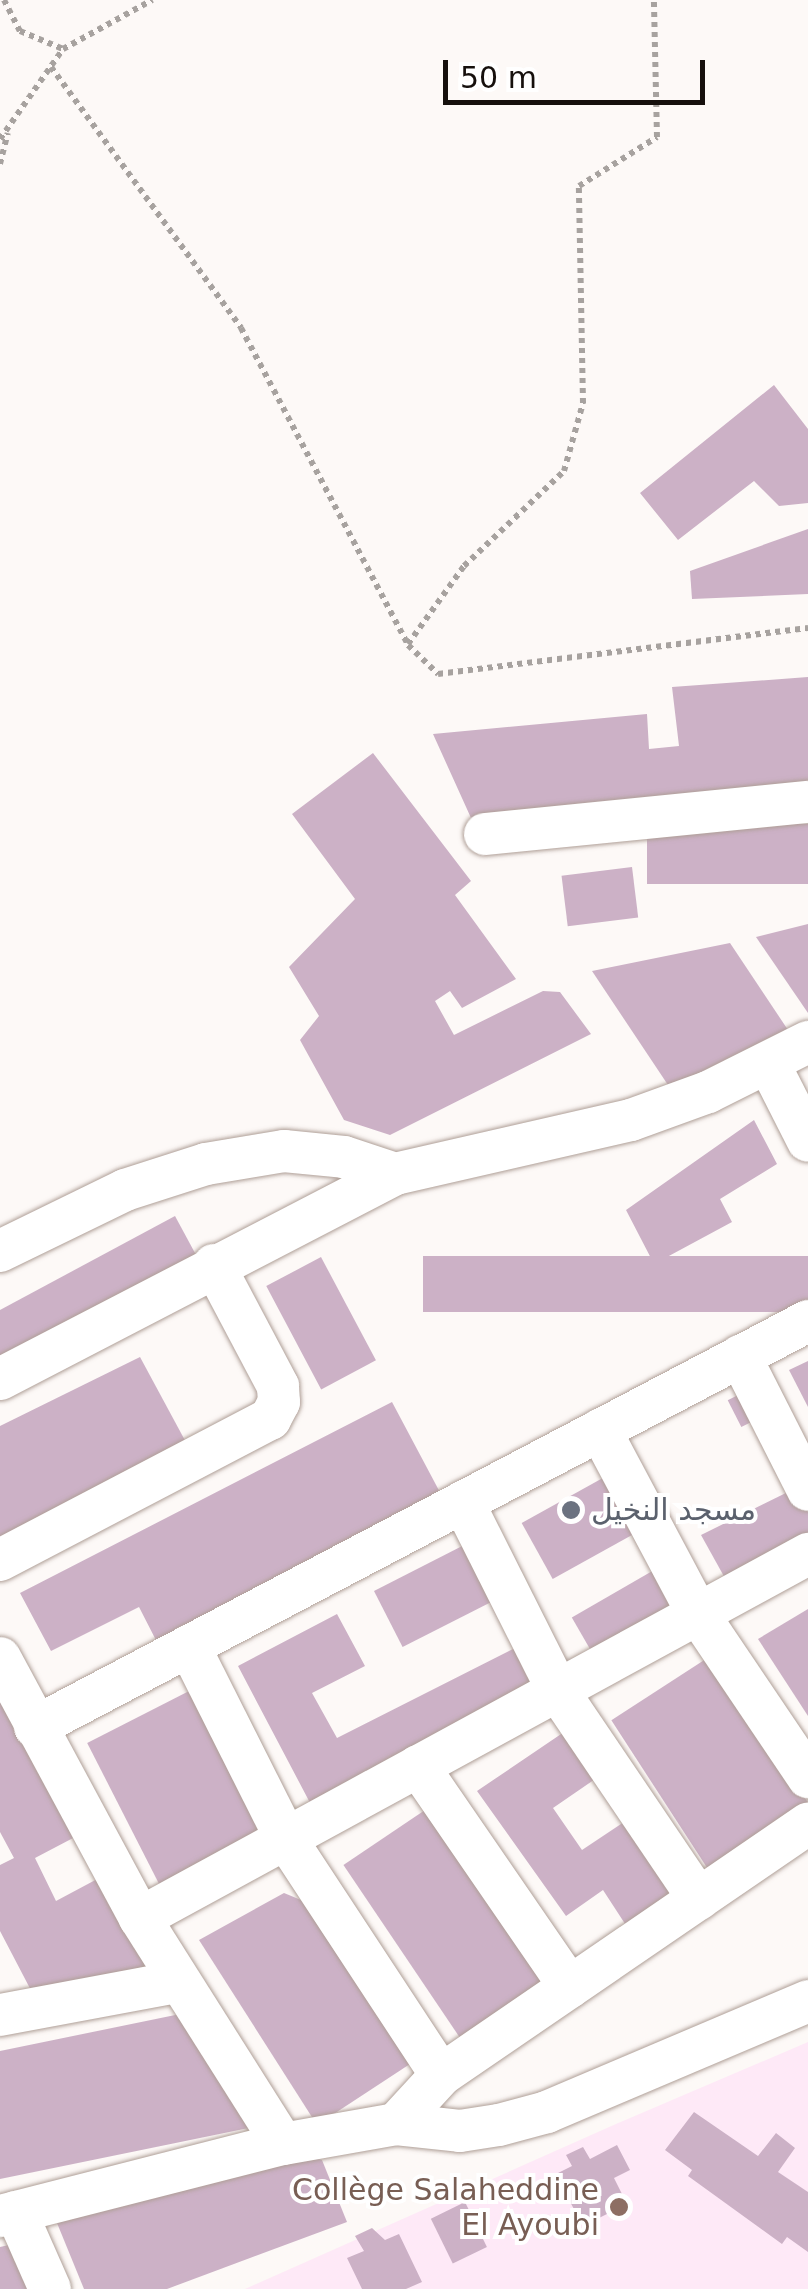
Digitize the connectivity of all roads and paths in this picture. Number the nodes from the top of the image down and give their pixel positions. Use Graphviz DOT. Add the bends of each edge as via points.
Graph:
graph roads {
  1 [pos="4,0"];
  2 [pos="152,0"];
  3 [pos="654,0"];
  4 [pos="64,48"];
  5 [pos="51,67"];
  6 [pos="8,132"];
  7 [pos="0,139"];
  8 [pos="0,164"];
  9 [pos="808,628"];
  10 [pos="408,645"];
  11 [pos="808,802"];
  12 [pos="485,834"];
  13 [pos="808,1042"];
  14 [pos="769,1064"];
  15 [pos="808,1141"];
  16 [pos="395,1174"];
  17 [pos="0,1251"];
  18 [pos="214,1265"];
  19 [pos="808,1320"];
  20 [pos="740,1356"];
  21 [pos="0,1380"];
  22 [pos="600,1430"];
  23 [pos="808,1490"];
  24 [pos="463,1502"];
  25 [pos="808,1554"];
  26 [pos="0,1560"];
  27 [pos="698,1614"];
  28 [pos="189,1646"];
  29 [pos="0,1658"];
  30 [pos="558,1690"];
  31 [pos="35,1727"];
  32 [pos="418,1766"];
  33 [pos="808,1778"];
  34 [pos="808,1824"];
  35 [pos="286,1839"];
  36 [pos="698,1899"];
  37 [pos="140,1918"];
  38 [pos="177,1982"];
  39 [pos="570,1987"];
  40 [pos="808,2001"];
  41 [pos="2,2009"];
  42 [pos="441,2075"];
  43 [pos="396,2124"];
  44 [pos="282,2144"];
  45 [pos="8,2214"];
  46 [pos="50,2289"];
  1 -- 4 [label="path" via="20,31"];
  2 -- 4 [label="path"];
  3 -- 10 [label="path" via="658,137 580,186 583,403 564,471 464,566"];
  4 -- 5 [label="path"];
  5 -- 6 [label="path"];
  5 -- 10 [label="path" via="241,328"];
  6 -- 7 [label="path"];
  6 -- 8 [label="path"];
  9 -- 10 [label="path" via="438,674"];
  11 -- 12 [label="street"];
  13 -- 14 [label="street"];
  14 -- 15 [label="street"];
  14 -- 16 [label="street" via="631,1120"];
  16 -- 17 [label="street" via="344,1157 284,1150 206,1164 124,1190"];
  16 -- 18 [label="street"];
  18 -- 21 [label="street"];
  18 -- 26 [label="street" via="278,1386 270,1419"];
  19 -- 20 [label="street"];
  20 -- 22 [label="street"];
  20 -- 23 [label="street"];
  22 -- 24 [label="street"];
  22 -- 27 [label="street"];
  24 -- 28 [label="street"];
  24 -- 30 [label="street"];
  25 -- 27 [label="street"];
  27 -- 30 [label="street"];
  27 -- 33 [label="street"];
  28 -- 31 [label="street"];
  28 -- 35 [label="street"];
  29 -- 31 [label="street"];
  30 -- 32 [label="street"];
  30 -- 36 [label="street"];
  31 -- 37 [label="street"];
  32 -- 35 [label="street"];
  32 -- 39 [label="street"];
  34 -- 36 [label="street"];
  35 -- 37 [label="street"];
  35 -- 42 [label="street"];
  36 -- 39 [label="street"];
  37 -- 38 [label="street"];
  38 -- 41 [label="street"];
  38 -- 44 [label="street"];
  39 -- 42 [label="street"];
  40 -- 43 [label="street" via="547,2112 460,2131"];
  42 -- 43 [label="street"];
  43 -- 44 [label="street"];
  44 -- 45 [label="street"];
  45 -- 46 [label="street"];
}
